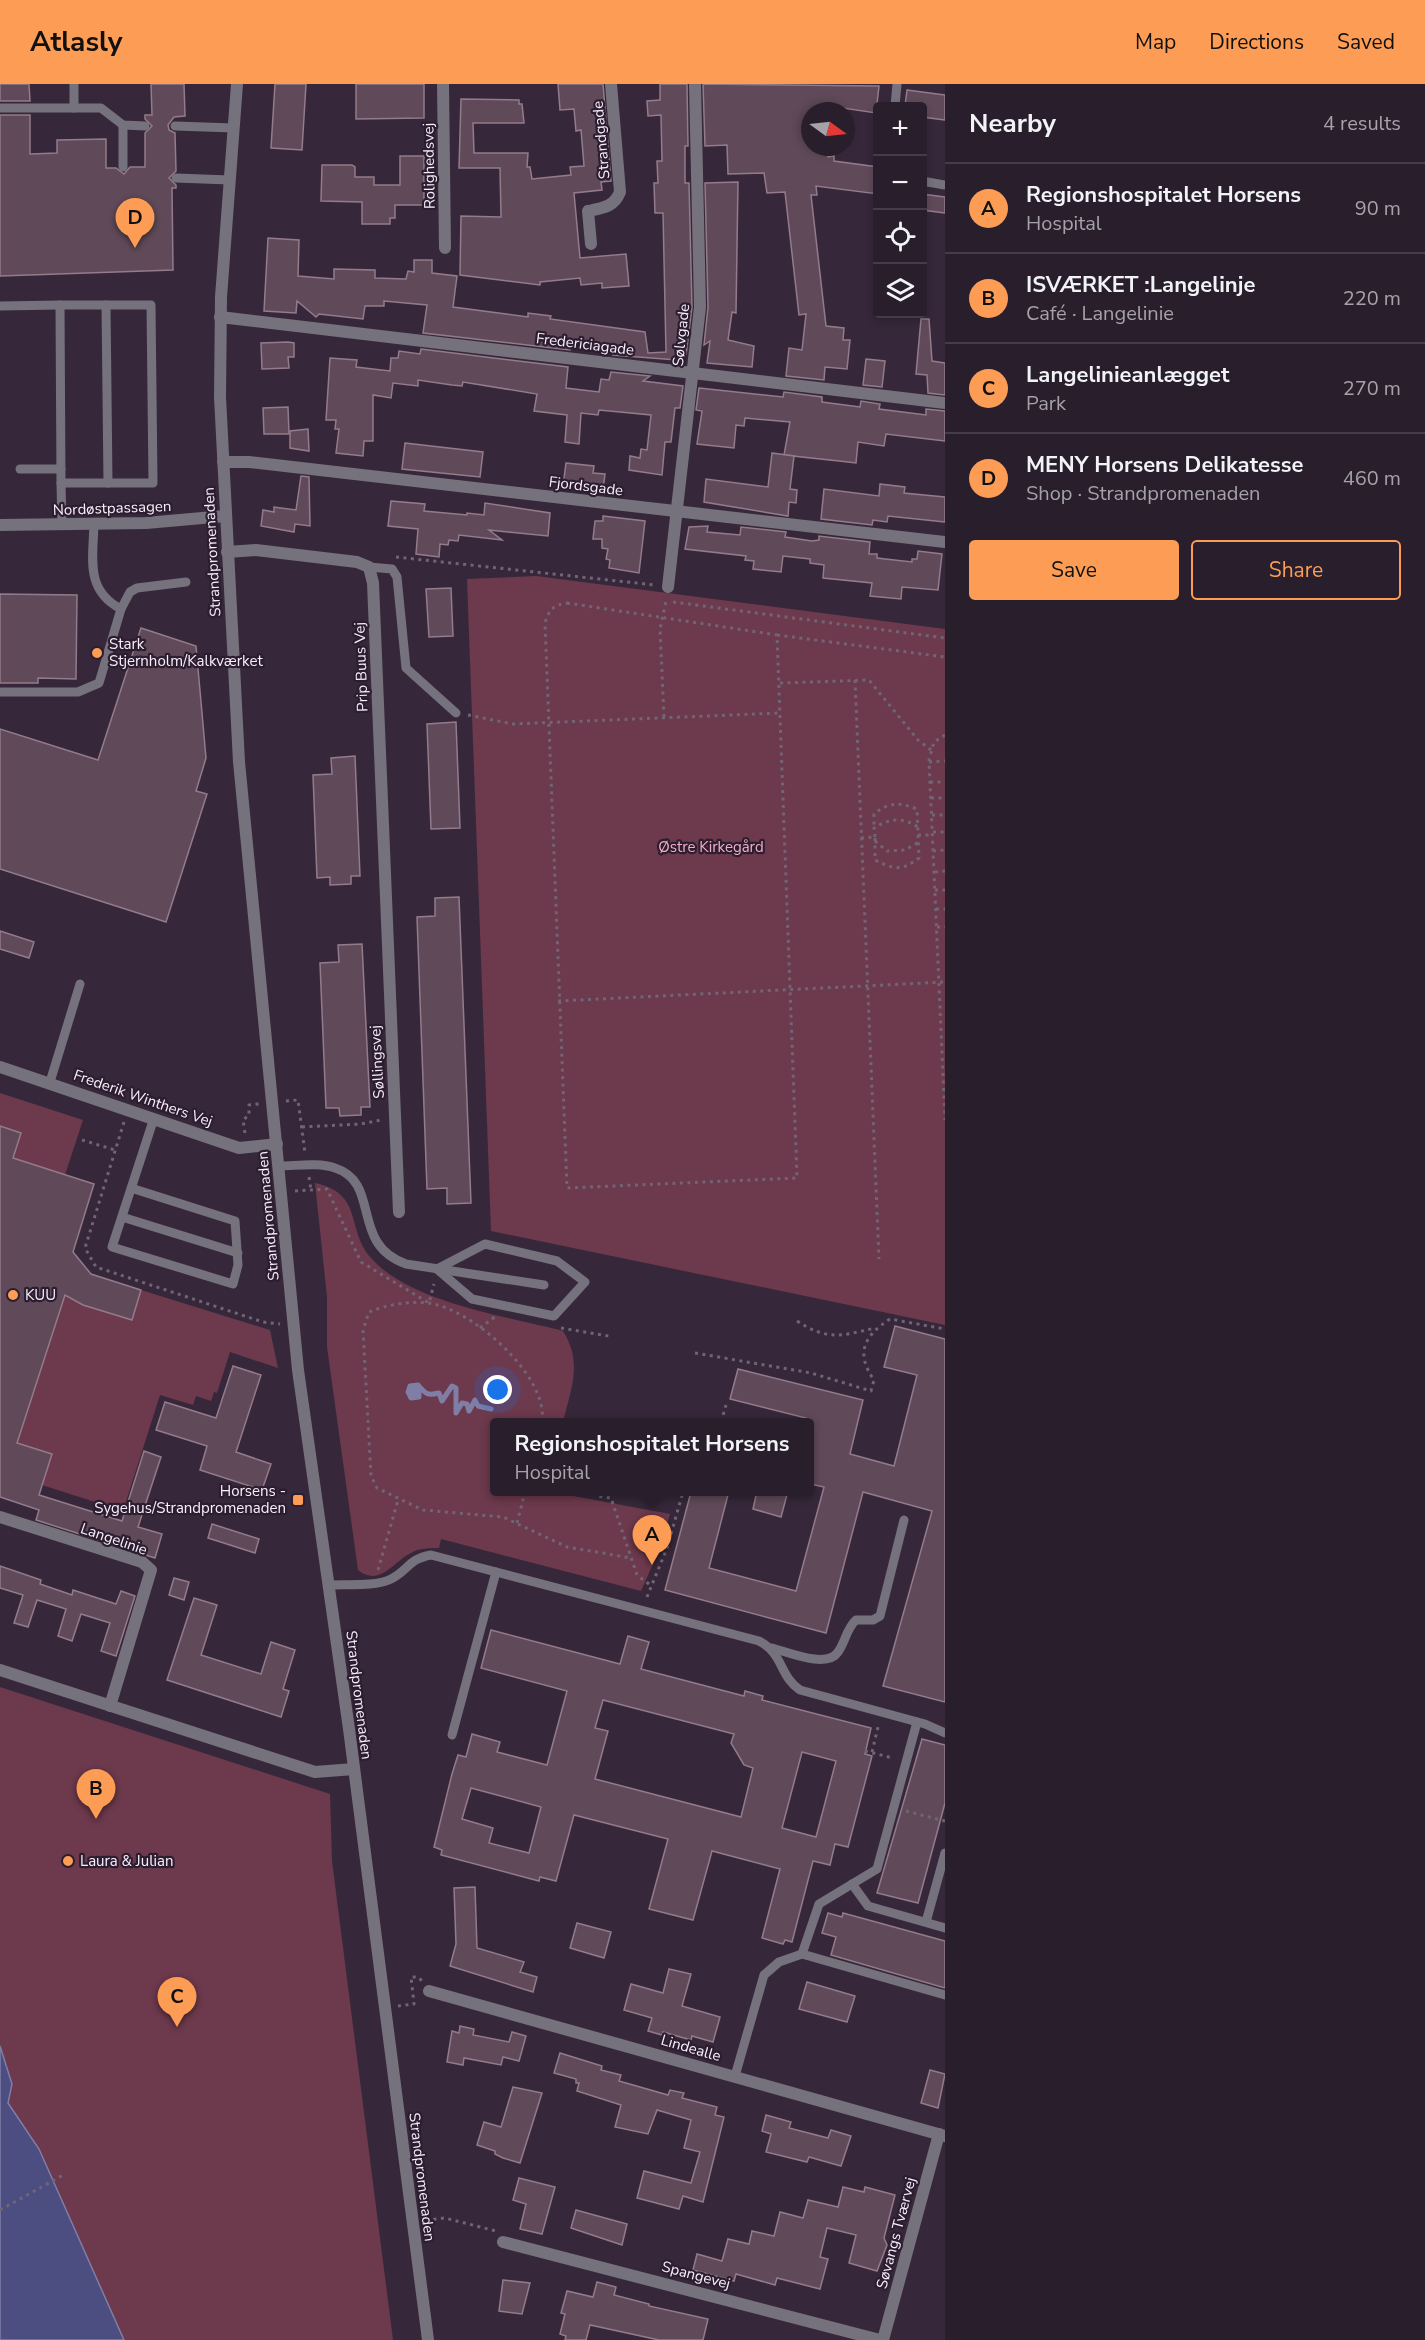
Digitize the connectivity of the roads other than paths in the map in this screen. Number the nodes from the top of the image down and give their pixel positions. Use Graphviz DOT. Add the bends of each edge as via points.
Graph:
graph roads {
  1 [pos="74,84"];
  2 [pos="237,84"];
  3 [pos="443,84"];
  4 [pos="611,84"];
  5 [pos="695,84"];
  6 [pos="897,84"];
  7 [pos="895,102"];
  8 [pos="0,108"];
  9 [pos="74,108"];
  10 [pos="123,125"];
  11 [pos="145,126"];
  12 [pos="175,126"];
  13 [pos="234,128"];
  14 [pos="123,167"];
  15 [pos="176,178"];
  16 [pos="230,180"];
  17 [pos="927,182"];
  18 [pos="945,185"];
  19 [pos="591,244"];
  20 [pos="445,248"];
  21 [pos="60,305"];
  22 [pos="106,305"];
  23 [pos="0,306"];
  24 [pos="220,317"];
  25 [pos="693,372"];
  26 [pos="945,404"];
  27 [pos="223,462"];
  28 [pos="20,469"];
  29 [pos="61,469"];
  30 [pos="61,483"];
  31 [pos="108,483"];
  32 [pos="676,512"];
  33 [pos="225,516"];
  34 [pos="94,524"];
  35 [pos="0,525"];
  36 [pos="62,525"];
  37 [pos="945,542"];
  38 [pos="227,552"];
  39 [pos="369,567"];
  40 [pos="186,582"];
  41 [pos="668,587"];
  42 [pos="121,609"];
  43 [pos="0,692"];
  44 [pos="456,713"];
  45 [pos="386,911"];
  46 [pos="80,984"];
  47 [pos="0,1067"];
  48 [pos="50,1082"];
  49 [pos="154,1118"];
  50 [pos="277,1144"];
  51 [pos="279,1166"];
  52 [pos="131,1188"];
  53 [pos="399,1212"];
  54 [pos="122,1217"];
  55 [pos="238,1253"];
  56 [pos="437,1269"];
  57 [pos="544,1285"];
  58 [pos="0,1517"];
  59 [pos="904,1520"];
  60 [pos="496,1572"];
  61 [pos="330,1585"];
  62 [pos="772,1648"];
  63 [pos="0,1670"];
  64 [pos="110,1706"];
  65 [pos="917,1722"];
  66 [pos="945,1733"];
  67 [pos="452,1735"];
  68 [pos="354,1769"];
  69 [pos="945,1853"];
  70 [pos="852,1884"];
  71 [pos="926,1922"];
  72 [pos="945,1928"];
  73 [pos="802,1954"];
  74 [pos="429,1992"];
  75 [pos="945,1995"];
  76 [pos="735,2076"];
  77 [pos="942,2135"];
  78 [pos="503,2241"];
  79 [pos="428,2340"];
  80 [pos="882,2340"];
  1 -- 9 [label="lane"];
  2 -- 13 [label="street, Strandpromenaden"];
  3 -- 20 [label="street, Rolighedsvej"];
  4 -- 19 [label="street, Strandgade" via="620,192 607,207 588,212"];
  5 -- 25 [label="street, Sølvgade" via="700,307"];
  6 -- 7 [label="lane"];
  8 -- 9 [label="lane"];
  9 -- 10 [label="lane" via="101,108"];
  10 -- 11 [label="lane"];
  10 -- 14 [label="lane"];
  12 -- 13 [label="lane"];
  13 -- 16 [label="street, Strandpromenaden"];
  15 -- 16 [label="lane"];
  16 -- 24 [label="street, Strandpromenaden"];
  17 -- 18 [label="lane"];
  21 -- 22 [label="lane"];
  21 -- 23 [label="lane"];
  21 -- 29 [label="lane"];
  22 -- 31 [label="lane"];
  22 -- 31 [label="lane" via="151,305 153,483"];
  24 -- 25 [label="street, Fredericiagade"];
  24 -- 27 [label="street, Strandpromenaden"];
  25 -- 26 [label="street, Fredericiagade"];
  25 -- 32 [label="street, Sølvgade"];
  27 -- 32 [label="street, Fjordsgade"];
  27 -- 33 [label="street, Strandpromenaden"];
  28 -- 29 [label="lane"];
  29 -- 30 [label="lane"];
  30 -- 31 [label="lane"];
  30 -- 36 [label="lane"];
  32 -- 37 [label="street, Fjordsgade"];
  32 -- 41 [label="street, Sølvgade"];
  33 -- 34 [label="street, Nordøstpassagen"];
  33 -- 38 [label="street, Strandpromenaden"];
  34 -- 36 [label="street, Nordøstpassagen"];
  34 -- 42 [label="lane" via="94,580 105,600"];
  35 -- 36 [label="street, Nordøstpassagen"];
  38 -- 39 [label="street" via="256,550 357,562"];
  38 -- 50 [label="street, Strandpromenaden" via="239,762"];
  39 -- 44 [label="lane" via="392,569 397,577 406,668"];
  39 -- 45 [label="street, Prip Buus Vej" via="373,583"];
  40 -- 42 [label="lane" via="137,588 130,592"];
  42 -- 43 [label="lane" via="99,683 78,692"];
  45 -- 53 [label="street, Søllingsvej"];
  46 -- 48 [label="lane"];
  47 -- 48 [label="street, Frederik Winthers Vej"];
  48 -- 49 [label="street, Frederik Winthers Vej"];
  49 -- 50 [label="street, Frederik Winthers Vej" via="239,1148"];
  49 -- 52 [label="lane"];
  50 -- 51 [label="street, Strandpromenaden"];
  51 -- 56 [label="lane" via="322,1166 347,1174 363,1195 370,1229 383,1252 406,1264"];
  51 -- 61 [label="street, Strandpromenaden" via="298,1370"];
  52 -- 54 [label="lane"];
  52 -- 55 [label="lane" via="235,1221"];
  54 -- 55 [label="lane"];
  54 -- 55 [label="lane" via="112,1247 233,1284"];
  56 -- 56 [label="lane" via="472,1299 554,1316 585,1282 557,1261 485,1244"];
  56 -- 57 [label="lane"];
  58 -- 64 [label="street, Langelinie" via="142,1562 151,1570"];
  59 -- 62 [label="lane" via="880,1616 856,1620 848,1628 838,1653 830,1659 819,1660"];
  60 -- 61 [label="lane" via="431,1555 409,1563 391,1579"];
  60 -- 62 [label="lane" via="759,1641"];
  60 -- 67 [label="lane"];
  61 -- 68 [label="street, Strandpromenaden"];
  62 -- 65 [label="lane" via="789,1680 800,1690"];
  63 -- 64 [label="street"];
  64 -- 68 [label="street" via="315,1772"];
  65 -- 66 [label="lane"];
  65 -- 70 [label="lane" via="877,1869"];
  68 -- 79 [label="street, Strandpromenaden"];
  69 -- 71 [label="lane"];
  70 -- 71 [label="lane" via="868,1906"];
  70 -- 73 [label="lane" via="819,1904"];
  71 -- 72 [label="lane"];
  73 -- 75 [label="lane"];
  73 -- 76 [label="lane" via="779,1962 764,1975"];
  74 -- 76 [label="street, Lindealle"];
  76 -- 77 [label="street, Lindealle"];
  77 -- 80 [label="street, Søvangs Tværvej"];
  78 -- 80 [label="street, Spangevej"];
}
